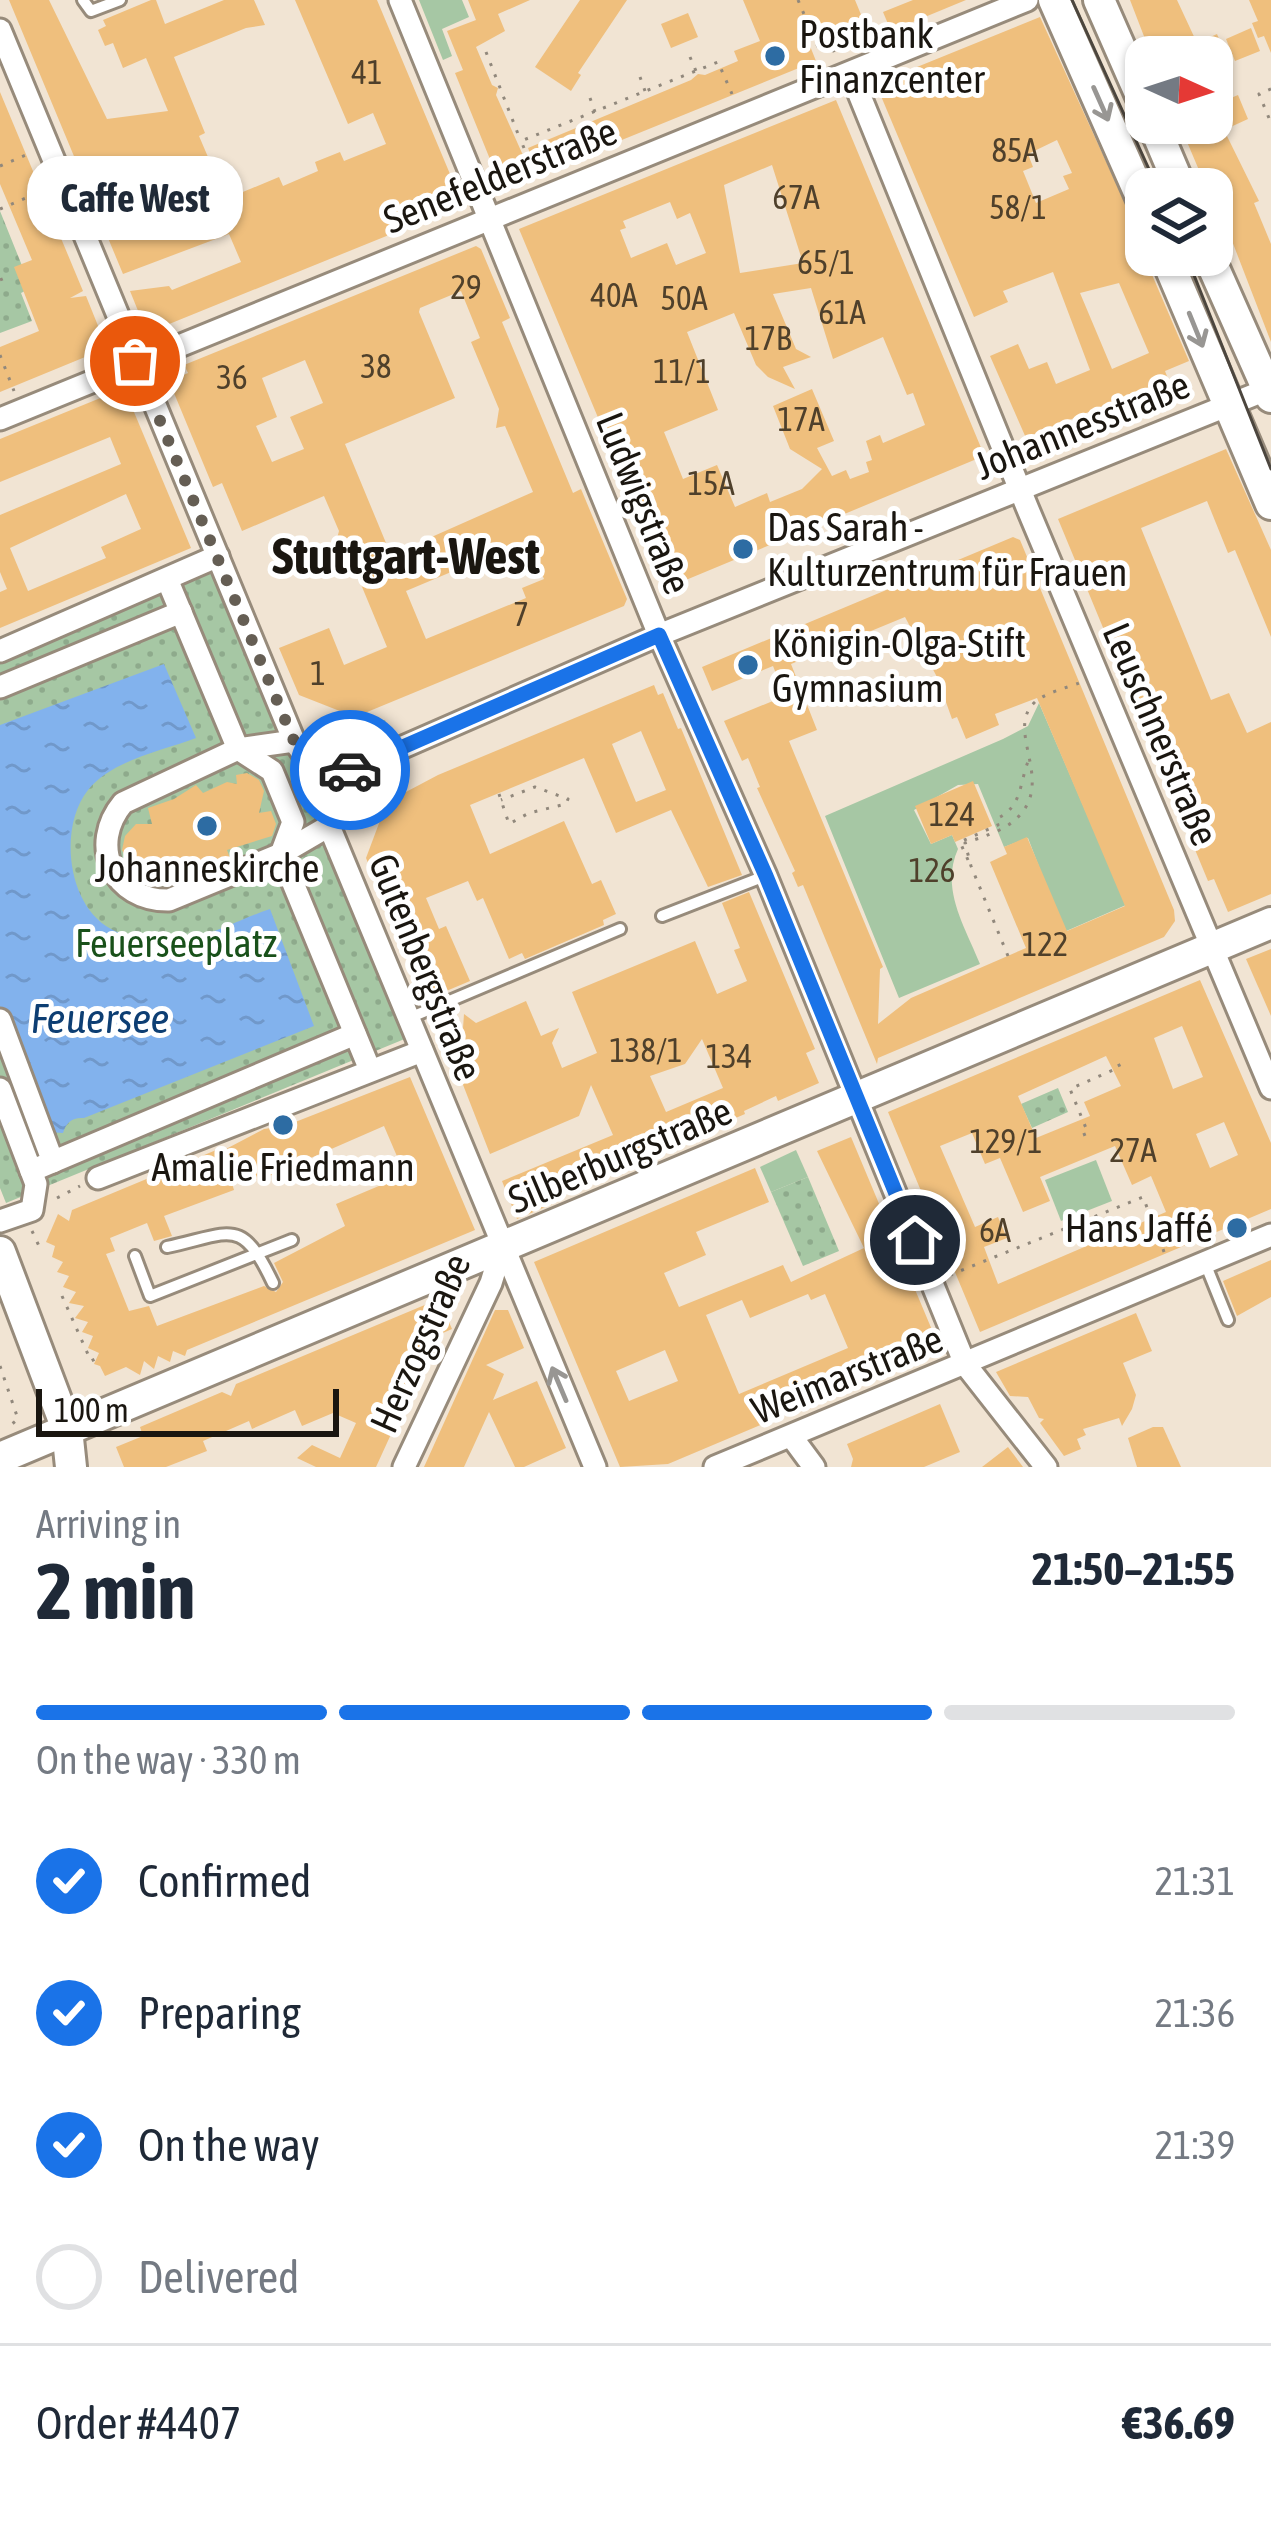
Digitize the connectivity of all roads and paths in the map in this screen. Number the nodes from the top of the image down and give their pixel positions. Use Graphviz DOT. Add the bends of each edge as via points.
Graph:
graph roads {
  1 [pos="82,0"];
  2 [pos="120,0"];
  3 [pos="400,0"];
  4 [pos="798,0"];
  5 [pos="1027,0"];
  6 [pos="1054,0"];
  7 [pos="1100,0"];
  8 [pos="0,30"];
  9 [pos="486,52"];
  10 [pos="690,57"];
  11 [pos="1125,58"];
  12 [pos="696,71"];
  13 [pos="850,74"];
  14 [pos="640,77"];
  15 [pos="1271,89"];
  16 [pos="645,91"];
  17 [pos="732,94"];
  18 [pos="590,98"];
  19 [pos="595,112"];
  20 [pos="1271,123"];
  21 [pos="521,141"];
  22 [pos="48,146"];
  23 [pos="524,148"];
  24 [pos="0,166"];
  25 [pos="1128,168"];
  26 [pos="63,182"];
  27 [pos="0,209"];
  28 [pos="490,218"];
  29 [pos="9,276"];
  30 [pos="1174,276"];
  31 [pos="1218,276"];
  32 [pos="0,280"];
  33 [pos="0,355"];
  34 [pos="135,361"];
  35 [pos="1270,392"];
  36 [pos="1227,406"];
  37 [pos="11,414"];
  38 [pos="1019,488"];
  39 [pos="1271,503"];
  40 [pos="218,556"];
  41 [pos="167,579"];
  42 [pos="181,612"];
  43 [pos="659,635"];
  44 [pos="0,651"];
  45 [pos="1084,681"];
  46 [pos="0,687"];
  47 [pos="294,741"];
  48 [pos="238,749"];
  49 [pos="1030,758"];
  50 [pos="323,782"];
  51 [pos="500,797"];
  52 [pos="329,826"];
  53 [pos="281,854"];
  54 [pos="971,866"];
  55 [pos="766,876"];
  56 [pos="662,916"];
  57 [pos="1271,923"];
  58 [pos="620,929"];
  59 [pos="1211,946"];
  60 [pos="1008,956"];
  61 [pos="409,1018"];
  62 [pos="0,1020"];
  63 [pos="355,1034"];
  64 [pos="422,1051"];
  65 [pos="1116,1059"];
  66 [pos="370,1070"];
  67 [pos="1062,1084"];
  68 [pos="1271,1088"];
  69 [pos="0,1089"];
  70 [pos="1070,1089"];
  71 [pos="1060,1094"];
  72 [pos="856,1096"];
  73 [pos="1083,1135"];
  74 [pos="53,1162"];
  75 [pos="31,1171"];
  76 [pos="98,1178"];
  77 [pos="32,1210"];
  78 [pos="0,1221"];
  79 [pos="1271,1235"];
  80 [pos="292,1240"];
  81 [pos="167,1247"];
  82 [pos="502,1247"];
  83 [pos="0,1252"];
  84 [pos="259,1253"];
  85 [pos="135,1256"];
  86 [pos="1205,1263"];
  87 [pos="1174,1275"];
  88 [pos="932,1282"];
  89 [pos="273,1283"];
  90 [pos="62,1295"];
  91 [pos="1228,1320"];
  92 [pos="95,1359"];
  93 [pos="965,1364"];
  94 [pos="0,1366"];
  95 [pos="9,1426"];
  96 [pos="67,1430"];
  97 [pos="791,1436"];
  98 [pos="0,1458"];
  99 [pos="71,1467"];
  100 [pos="94,1467"];
  101 [pos="404,1467"];
  102 [pos="595,1467"];
  103 [pos="715,1467"];
  104 [pos="814,1467"];
  105 [pos="1046,1467"];
  1 -- 2 [label="lane" via="91,11"];
  3 -- 28 [label="street, Ludwigstraße"];
  4 -- 13 [label="path" via="818,47 830,42"];
  5 -- 13 [label="street, Senefelderstraße"];
  6 -- 25 [label="street, one-way"];
  7 -- 11 [label="street"];
  8 -- 22 [label="street, Gutenbergstraße"];
  9 -- 21 [label="path"];
  10 -- 12 [label="path"];
  12 -- 16 [label="path"];
  12 -- 17 [label="path" via="718,62"];
  13 -- 28 [label="street, Senefelderstraße"];
  13 -- 38 [label="street, Leuschnerstraße"];
  14 -- 16 [label="path"];
  15 -- 20 [label="path" via="1259,94"];
  16 -- 19 [label="path"];
  18 -- 19 [label="path"];
  19 -- 21 [label="path"];
  21 -- 23 [label="path"];
  22 -- 24 [label="path"];
  22 -- 26 [label="street, Gutenbergstraße"];
  26 -- 27 [label="path"];
  26 -- 34 [label="street, Gutenbergstraße"];
  28 -- 34 [label="street, Senefelderstraße"];
  28 -- 43 [label="street, Ludwigstraße"];
  29 -- 32 [label="path"];
  30 -- 36 [label="street, one-way"];
  31 -- 35 [label="street"];
  33 -- 37 [label="path"];
  34 -- 37 [label="street, Senefelderstraße"];
  34 -- 40 [label="street, Gutenbergstraße"];
  35 -- 36 [label="street, Johannesstraße"];
  36 -- 38 [label="street, Johannesstraße"];
  36 -- 39 [label="street"];
  38 -- 43 [label="street, Johannesstraße"];
  38 -- 59 [label="street, Leuschnerstraße"];
  40 -- 41 [label="street"];
  40 -- 47 [label="street, Gutenbergstraße"];
  41 -- 42 [label="street"];
  41 -- 44 [label="street"];
  42 -- 46 [label="street"];
  42 -- 48 [label="street"];
  43 -- 50 [label="street, Johannesstraße"];
  43 -- 55 [label="street, Ludwigstraße"];
  45 -- 49 [label="path" via="1036,700 1024,726"];
  47 -- 48 [label="street"];
  47 -- 50 [label="street, Gutenbergstraße"];
  48 -- 53 [label="street" via="272,772 293,822"];
  48 -- 53 [label="street" via="123,803 105,841 112,872 130,892 169,901"];
  49 -- 54 [label="path" via="1018,800 998,825 960,842"];
  49 -- 54 [label="path" via="1030,801 1016,820 965,843"];
  50 -- 52 [label="street, Gutenbergstraße"];
  51 -- 51 [label="path" via="509,824 568,802 535,787"];
  52 -- 53 [label="street"];
  52 -- 61 [label="street, Gutenbergstraße"];
  53 -- 63 [label="street"];
  54 -- 60 [label="path"];
  55 -- 56 [label="lane"];
  55 -- 72 [label="street, Ludwigstraße"];
  57 -- 59 [label="street, Silberburgstraße"];
  58 -- 61 [label="lane"];
  59 -- 68 [label="street, Leuschnerstraße"];
  59 -- 72 [label="street, Silberburgstraße"];
  61 -- 64 [label="street, Gutenbergstraße"];
  62 -- 74 [label="street"];
  63 -- 66 [label="street"];
  63 -- 74 [label="street"];
  64 -- 66 [label="street"];
  64 -- 82 [label="street, Gutenbergstraße"];
  65 -- 70 [label="path" via="1120,1067"];
  66 -- 76 [label="street"];
  67 -- 70 [label="path"];
  69 -- 75 [label="street"];
  70 -- 71 [label="path"];
  70 -- 73 [label="path"];
  72 -- 82 [label="street, Silberburgstraße"];
  72 -- 88 [label="street, Ludwigstraße"];
  74 -- 75 [label="street"];
  75 -- 77 [label="street"];
  76 -- 77 [label="path"];
  77 -- 78 [label="street"];
  79 -- 86 [label="street, Weimarstraße"];
  80 -- 84 [label="lane"];
  81 -- 84 [label="lane" via="230,1234"];
  82 -- 96 [label="street, Silberburgstraße" via="292,1328"];
  82 -- 101 [label="street, Herzogstraße"];
  102 -- 82 [label="street, Gutenbergstraße, one-way"];
  83 -- 96 [label="street"];
  84 -- 85 [label="lane" via="151,1296"];
  84 -- 89 [label="lane"];
  86 -- 87 [label="street, Weimarstraße"];
  86 -- 91 [label="lane"];
  87 -- 88 [label="path" via="1143,1197"];
  87 -- 93 [label="street, Weimarstraße"];
  88 -- 93 [label="street, Ludwigstraße"];
  90 -- 92 [label="path"];
  93 -- 97 [label="street, Weimarstraße"];
  93 -- 105 [label="street, Ludwigstraße"];
  94 -- 95 [label="path" via="19,1419"];
  96 -- 98 [label="street, Silberburgstraße"];
  96 -- 99 [label="street"];
  96 -- 100 [label="street"];
  97 -- 103 [label="street, Weimarstraße"];
  97 -- 104 [label="street"];
}
